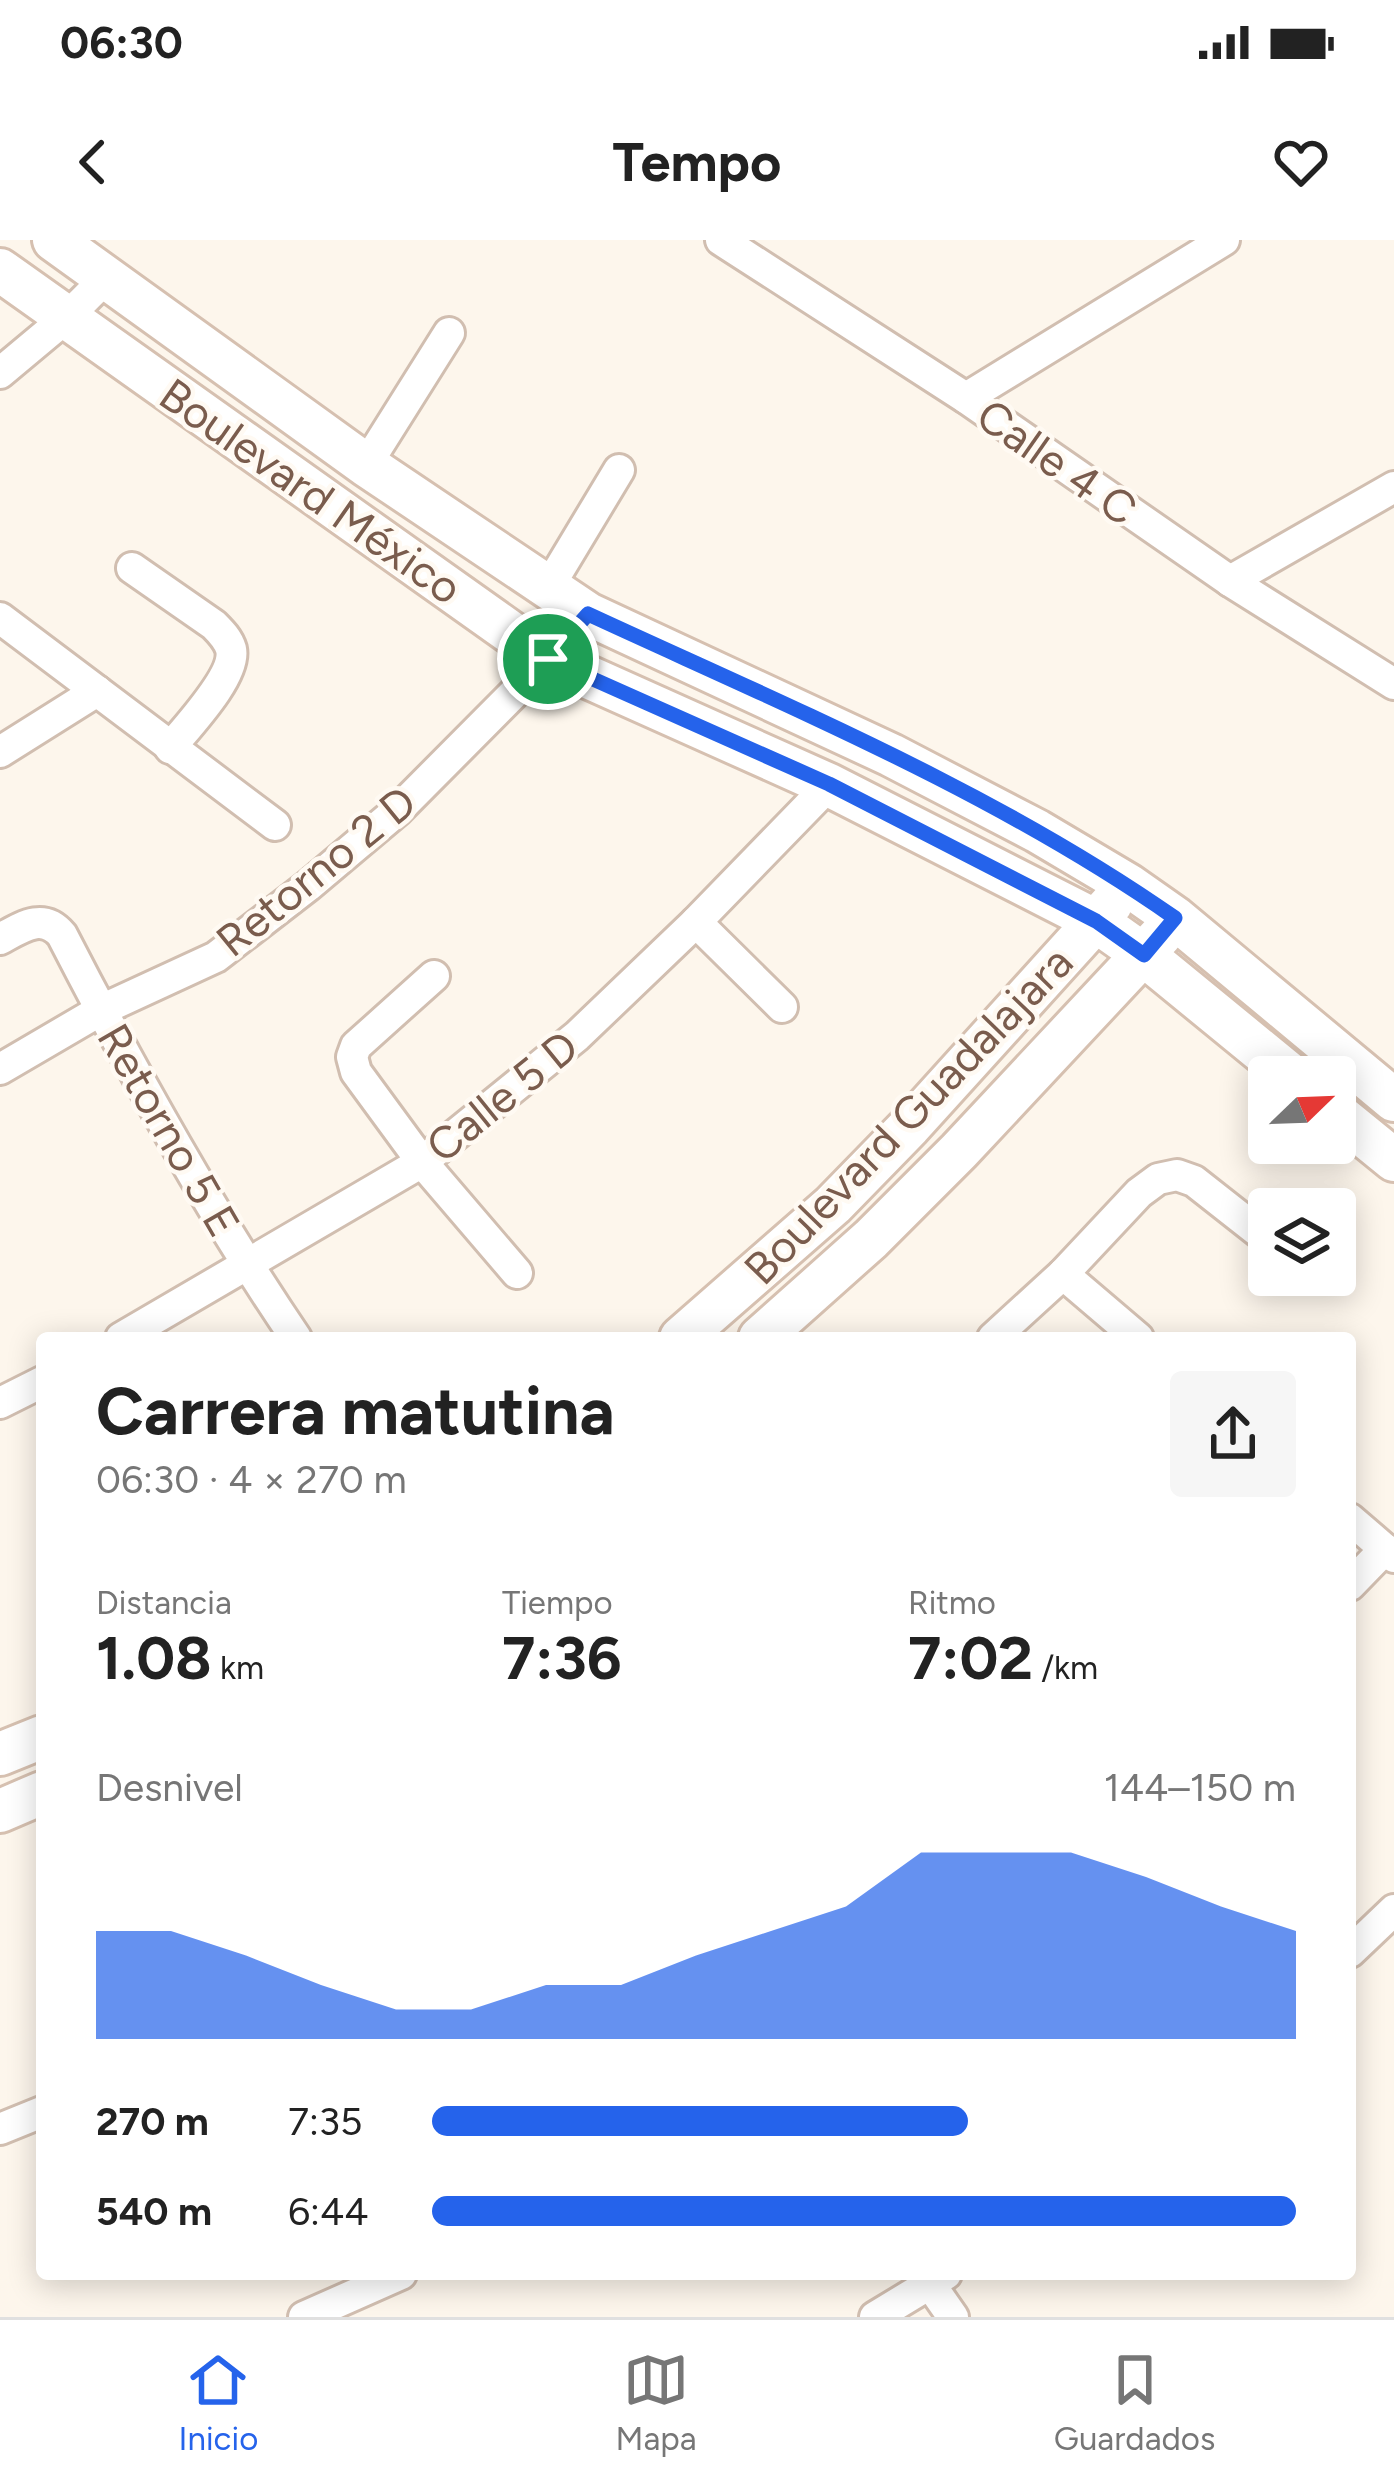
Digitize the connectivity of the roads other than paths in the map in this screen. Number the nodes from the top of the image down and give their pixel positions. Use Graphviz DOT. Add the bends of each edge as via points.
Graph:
graph roads {
  1 [pos="54,240"];
  2 [pos="721,240"];
  3 [pos="1225,240"];
  4 [pos="0,270"];
  5 [pos="106,277"];
  6 [pos="67,317"];
  7 [pos="449,333"];
  8 [pos="0,373"];
  9 [pos="966,398"];
  10 [pos="366,464"];
  11 [pos="619,470"];
  12 [pos="1394,487"];
  13 [pos="132,568"];
  14 [pos="1230,581"];
  15 [pos="548,588"];
  16 [pos="588,614"];
  17 [pos="0,618"];
  18 [pos="548,659"];
  19 [pos="1394,684"];
  20 [pos="97,691"];
  21 [pos="170,748"];
  22 [pos="0,752"];
  23 [pos="829,784"];
  24 [pos="275,825"];
  25 [pos="1128,885"];
  26 [pos="1175,918"];
  27 [pos="1096,921"];
  28 [pos="695,922"];
  29 [pos="0,938"];
  30 [pos="1144,955"];
  31 [pos="434,976"];
  32 [pos="782,1007"];
  33 [pos="100,1010"];
  34 [pos="1267,1056"];
  35 [pos="0,1069"];
  36 [pos="1394,1100"];
  37 [pos="1356,1129"];
  38 [pos="1394,1160"];
  39 [pos="422,1162"];
  40 [pos="1248,1223"];
  41 [pos="247,1264"];
  42 [pos="517,1273"];
  43 [pos="1063,1274"];
  44 [pos="131,1332"];
  45 [pos="292,1332"];
  46 [pos="689,1332"];
  47 [pos="767,1332"];
  48 [pos="1000,1332"];
  49 [pos="1131,1332"];
  50 [pos="36,1385"];
  51 [pos="0,1403"];
  52 [pos="1356,1525"];
  53 [pos="1389,1553"];
  54 [pos="1356,1580"];
  55 [pos="36,1739"];
  56 [pos="0,1754"];
  57 [pos="36,1796"];
  58 [pos="0,1811"];
  59 [pos="36,2114"];
  60 [pos="0,2128"];
  61 [pos="387,2280"];
  62 [pos="930,2280"];
  63 [pos="934,2280"];
  64 [pos="304,2317"];
  65 [pos="875,2317"];
  66 [pos="952,2317"];
  1 -- 5 [label="street, Boulevard México"];
  2 -- 9 [label="street, Calle 4 C"];
  3 -- 9 [label="street"];
  4 -- 6 [label="street, Boulevard México"];
  5 -- 6 [label="street"];
  5 -- 10 [label="street, Boulevard México"];
  6 -- 8 [label="street"];
  6 -- 18 [label="street, Boulevard México"];
  7 -- 10 [label="street"];
  9 -- 14 [label="street, Calle 4 C"];
  10 -- 15 [label="street, Boulevard México"];
  11 -- 15 [label="street"];
  12 -- 14 [label="street"];
  13 -- 21 [label="street" via="214,625 231,650 225,676"];
  14 -- 19 [label="street, Calle 4 C"];
  15 -- 16 [label="street, Boulevard México"];
  16 -- 18 [label="street, Retorno 2 D"];
  16 -- 25 [label="street, Boulevard México" via="891,755"];
  17 -- 20 [label="street"];
  18 -- 23 [label="street, Boulevard México"];
  18 -- 33 [label="street, Retorno 2 D" via="397,811 308,886 217,957"];
  20 -- 21 [label="street"];
  20 -- 22 [label="street"];
  21 -- 24 [label="street"];
  23 -- 27 [label="street, Boulevard México"];
  23 -- 28 [label="street, Calle 5 D"];
  25 -- 26 [label="street, Boulevard México"];
  25 -- 27 [label="street, Boulevard Guadalajara"];
  26 -- 30 [label="street, Boulevard Guadalajara"];
  26 -- 36 [label="street, Boulevard México"];
  27 -- 30 [label="street, Boulevard México"];
  27 -- 46 [label="street, Boulevard Guadalajara" via="833,1205"];
  28 -- 32 [label="street"];
  28 -- 39 [label="street, Calle 5 D" via="578,1036"];
  29 -- 33 [label="street, Retorno 5 E" via="54,925"];
  30 -- 34 [label="street, Boulevard México"];
  30 -- 47 [label="street, Boulevard Guadalajara" via="871,1239"];
  31 -- 39 [label="street" via="366,1034 352,1057 365,1088"];
  33 -- 35 [label="street, Retorno 2 D"];
  33 -- 41 [label="street, Retorno 5 E"];
  37 -- 38 [label="street"];
  39 -- 41 [label="street, Calle 5 D"];
  39 -- 42 [label="street"];
  40 -- 43 [label="street" via="1194,1181 1158,1179"];
  41 -- 44 [label="street, Calle 5 D"];
  41 -- 45 [label="street, Retorno 5 E"];
  43 -- 48 [label="street"];
  43 -- 49 [label="street"];
  50 -- 51 [label="street"];
  52 -- 53 [label="street"];
  53 -- 54 [label="street"];
  55 -- 56 [label="street"];
  57 -- 58 [label="street"];
  59 -- 60 [label="street"];
  61 -- 64 [label="street"];
  62 -- 65 [label="street"];
  63 -- 66 [label="street"];
}
